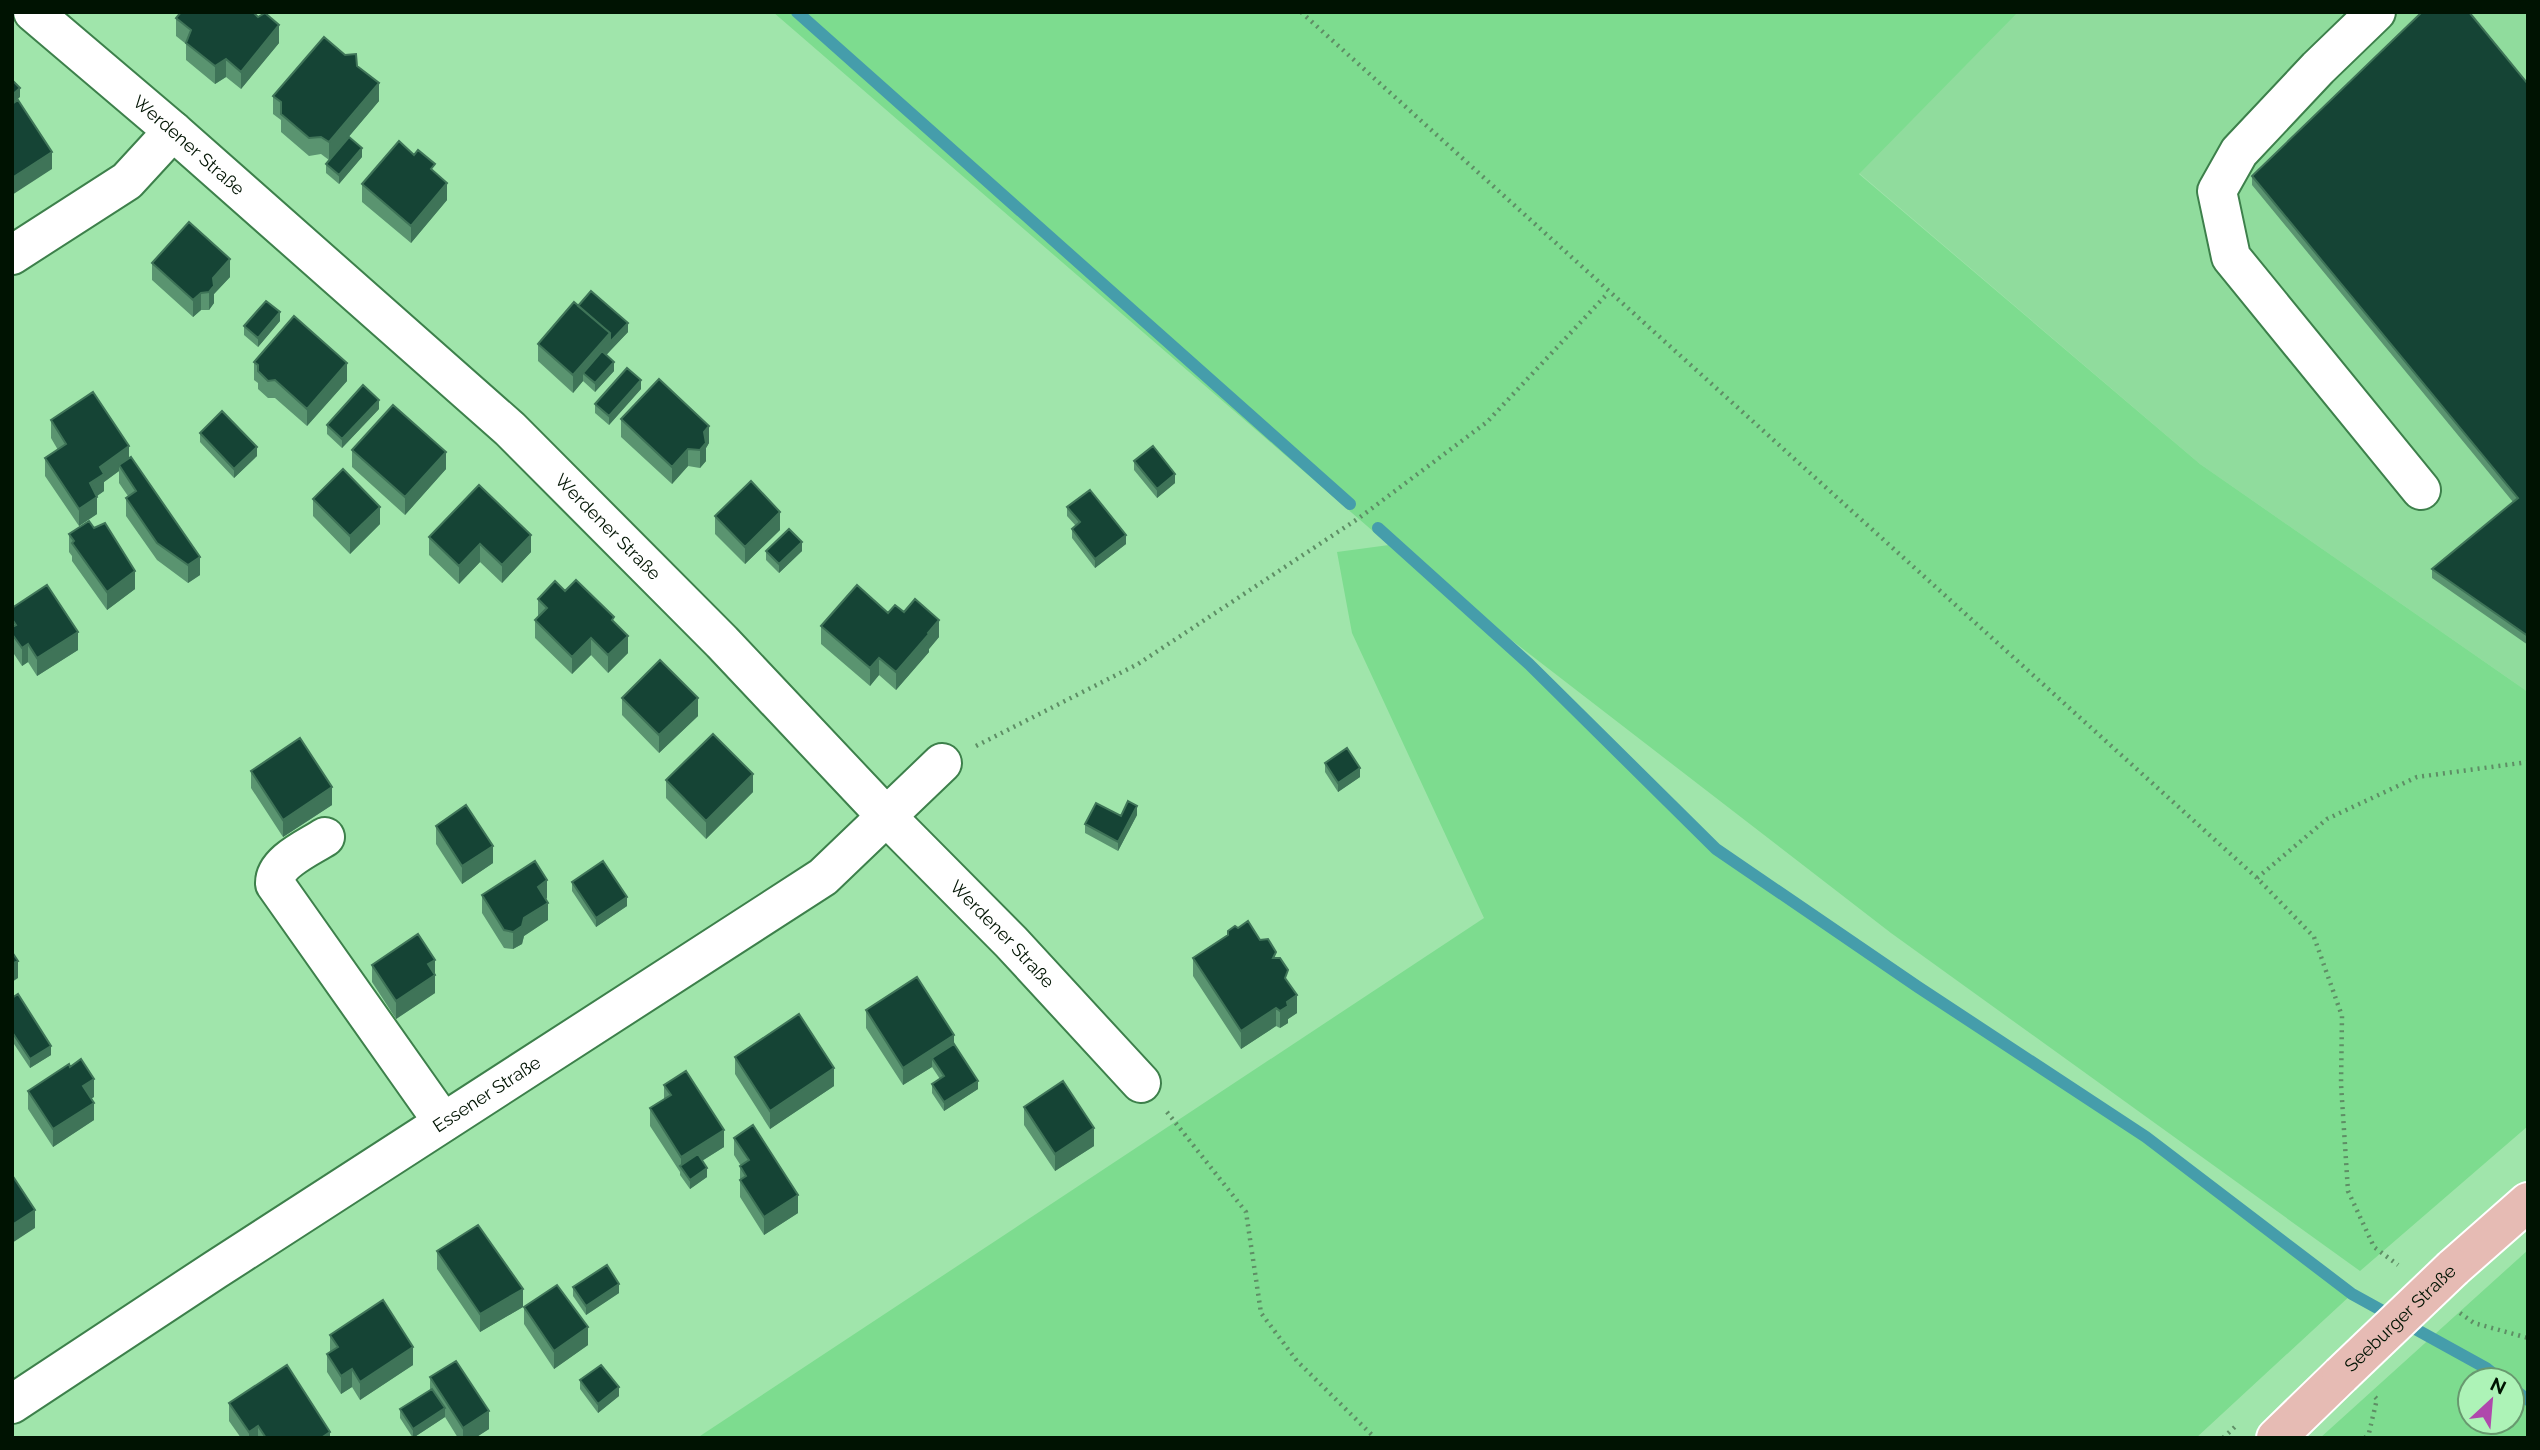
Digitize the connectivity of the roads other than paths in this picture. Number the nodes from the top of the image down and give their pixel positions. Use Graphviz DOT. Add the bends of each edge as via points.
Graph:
graph roads {
  1 [pos="33,12"];
  2 [pos="2376,12"];
  3 [pos="173,131"];
  4 [pos="12,255"];
  5 [pos="2421,490"];
  6 [pos="942,763"];
  7 [pos="887,817"];
  8 [pos="325,837"];
  9 [pos="1141,1083"];
  10 [pos="443,1122"];
  11 [pos="2528,1202"];
  12 [pos="12,1404"];
  13 [pos="2276,1438"];
  1 -- 3 [label="street, Werdener Straße"];
  2 -- 5 [label="street" via="2239,152 2217,191 2231,257"];
  3 -- 4 [label="street" via="127,181"];
  3 -- 7 [label="street, Werdener Straße" via="510,429 722,642"];
  6 -- 7 [label="street, Essener Straße"];
  7 -- 9 [label="street, Werdener Straße"];
  7 -- 10 [label="street, Essener Straße" via="823,877"];
  8 -- 10 [label="street" via="280,867 275,884"];
  10 -- 12 [label="street, Essener Straße"];
  11 -- 13 [label="main road, Seeburger Straße, bridge"];
}
